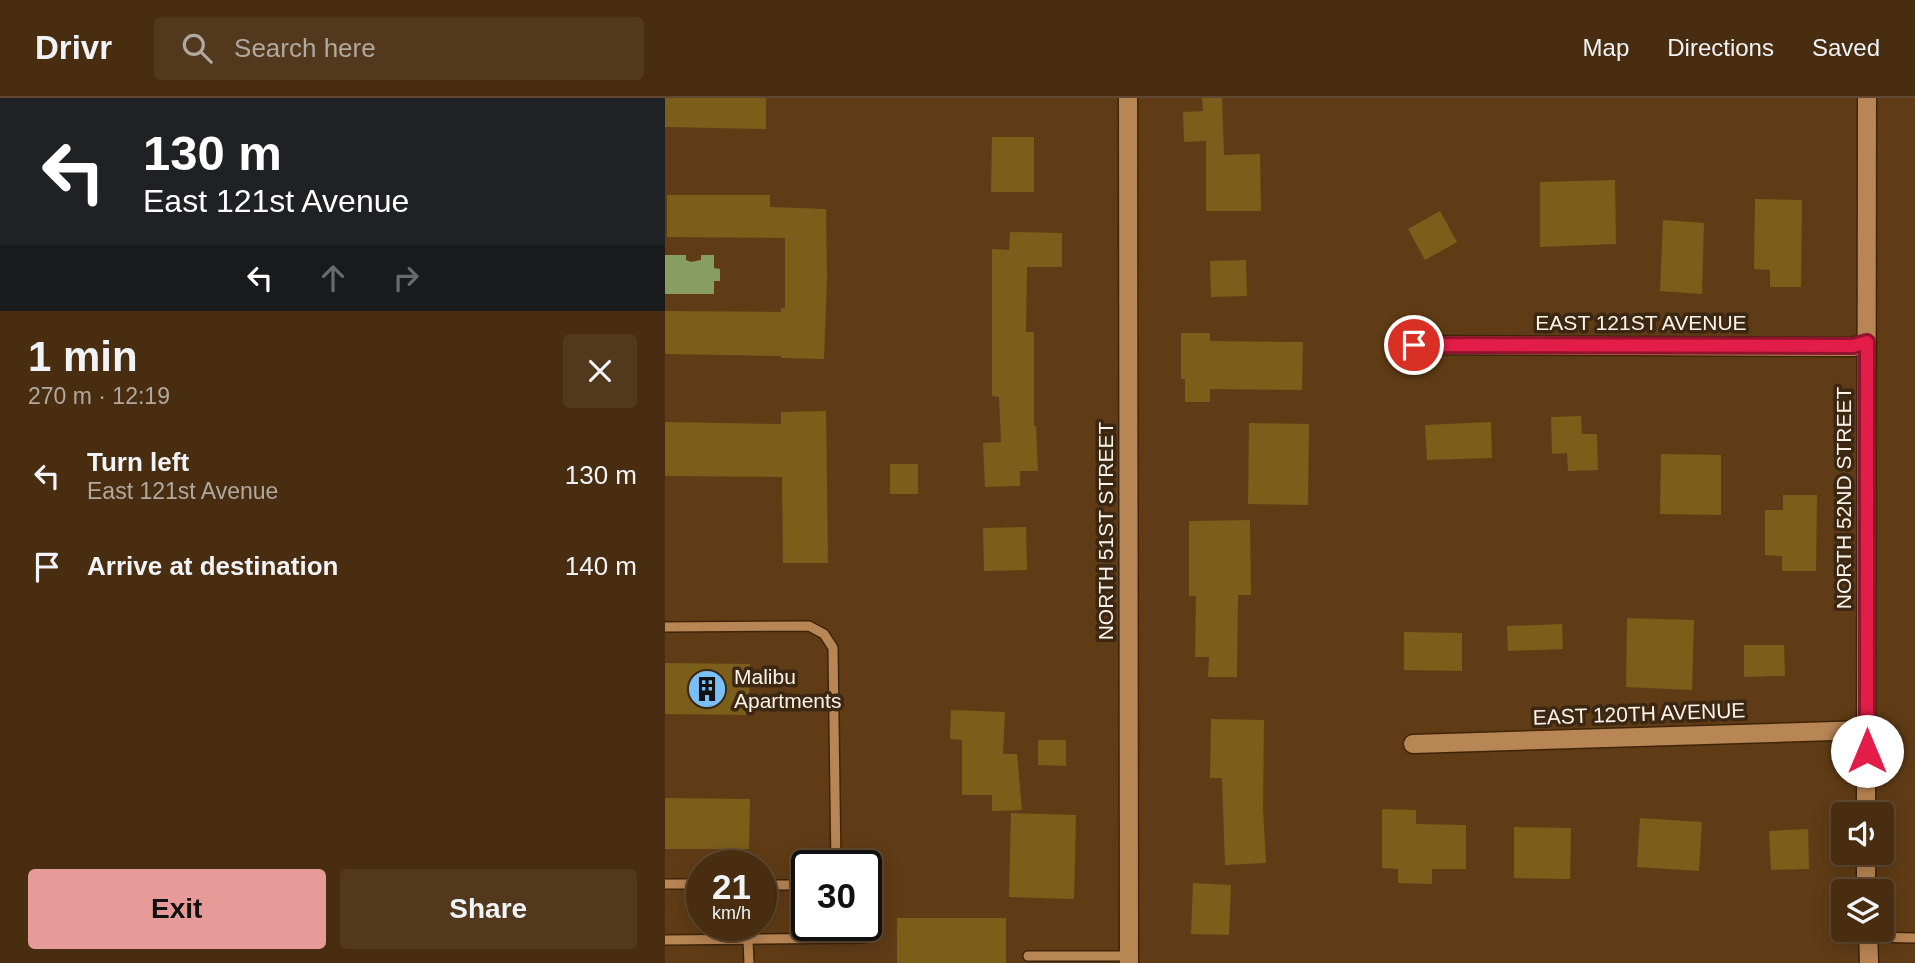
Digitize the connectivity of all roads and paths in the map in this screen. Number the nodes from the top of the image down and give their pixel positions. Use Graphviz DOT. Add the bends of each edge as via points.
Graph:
graph roads {
  1 [pos="1128,98"];
  2 [pos="1867,98"];
  3 [pos="1867,342"];
  4 [pos="1414,345"];
  5 [pos="665,627"];
  6 [pos="1867,730"];
  7 [pos="1413,744"];
  8 [pos="1866,802"];
  9 [pos="836,850"];
  10 [pos="665,884"];
  11 [pos="686,884"];
  12 [pos="1894,936"];
  13 [pos="1915,938"];
  14 [pos="665,940"];
  15 [pos="686,940"];
  16 [pos="748,941"];
  17 [pos="1869,942"];
  18 [pos="1028,956"];
  19 [pos="1129,959"];
  20 [pos="749,963"];
  21 [pos="1869,963"];
  1 -- 19 [label="street, NORTH 51ST STREET"];
  2 -- 3 [label="street, NORTH 52ND STREET"];
  3 -- 4 [label="street, EAST 121ST AVENUE" via="1853,346"];
  3 -- 6 [label="street, NORTH 52ND STREET"];
  5 -- 9 [label="lane" via="809,626 824,634 833,648"];
  6 -- 7 [label="street, EAST 120TH AVENUE"];
  6 -- 8 [label="street, NORTH 52ND STREET"];
  10 -- 11 [label="lane"];
  12 -- 13 [label="lane"];
  14 -- 15 [label="lane"];
  16 -- 20 [label="lane"];
  17 -- 21 [label="street"];
  18 -- 19 [label="lane"];
}
